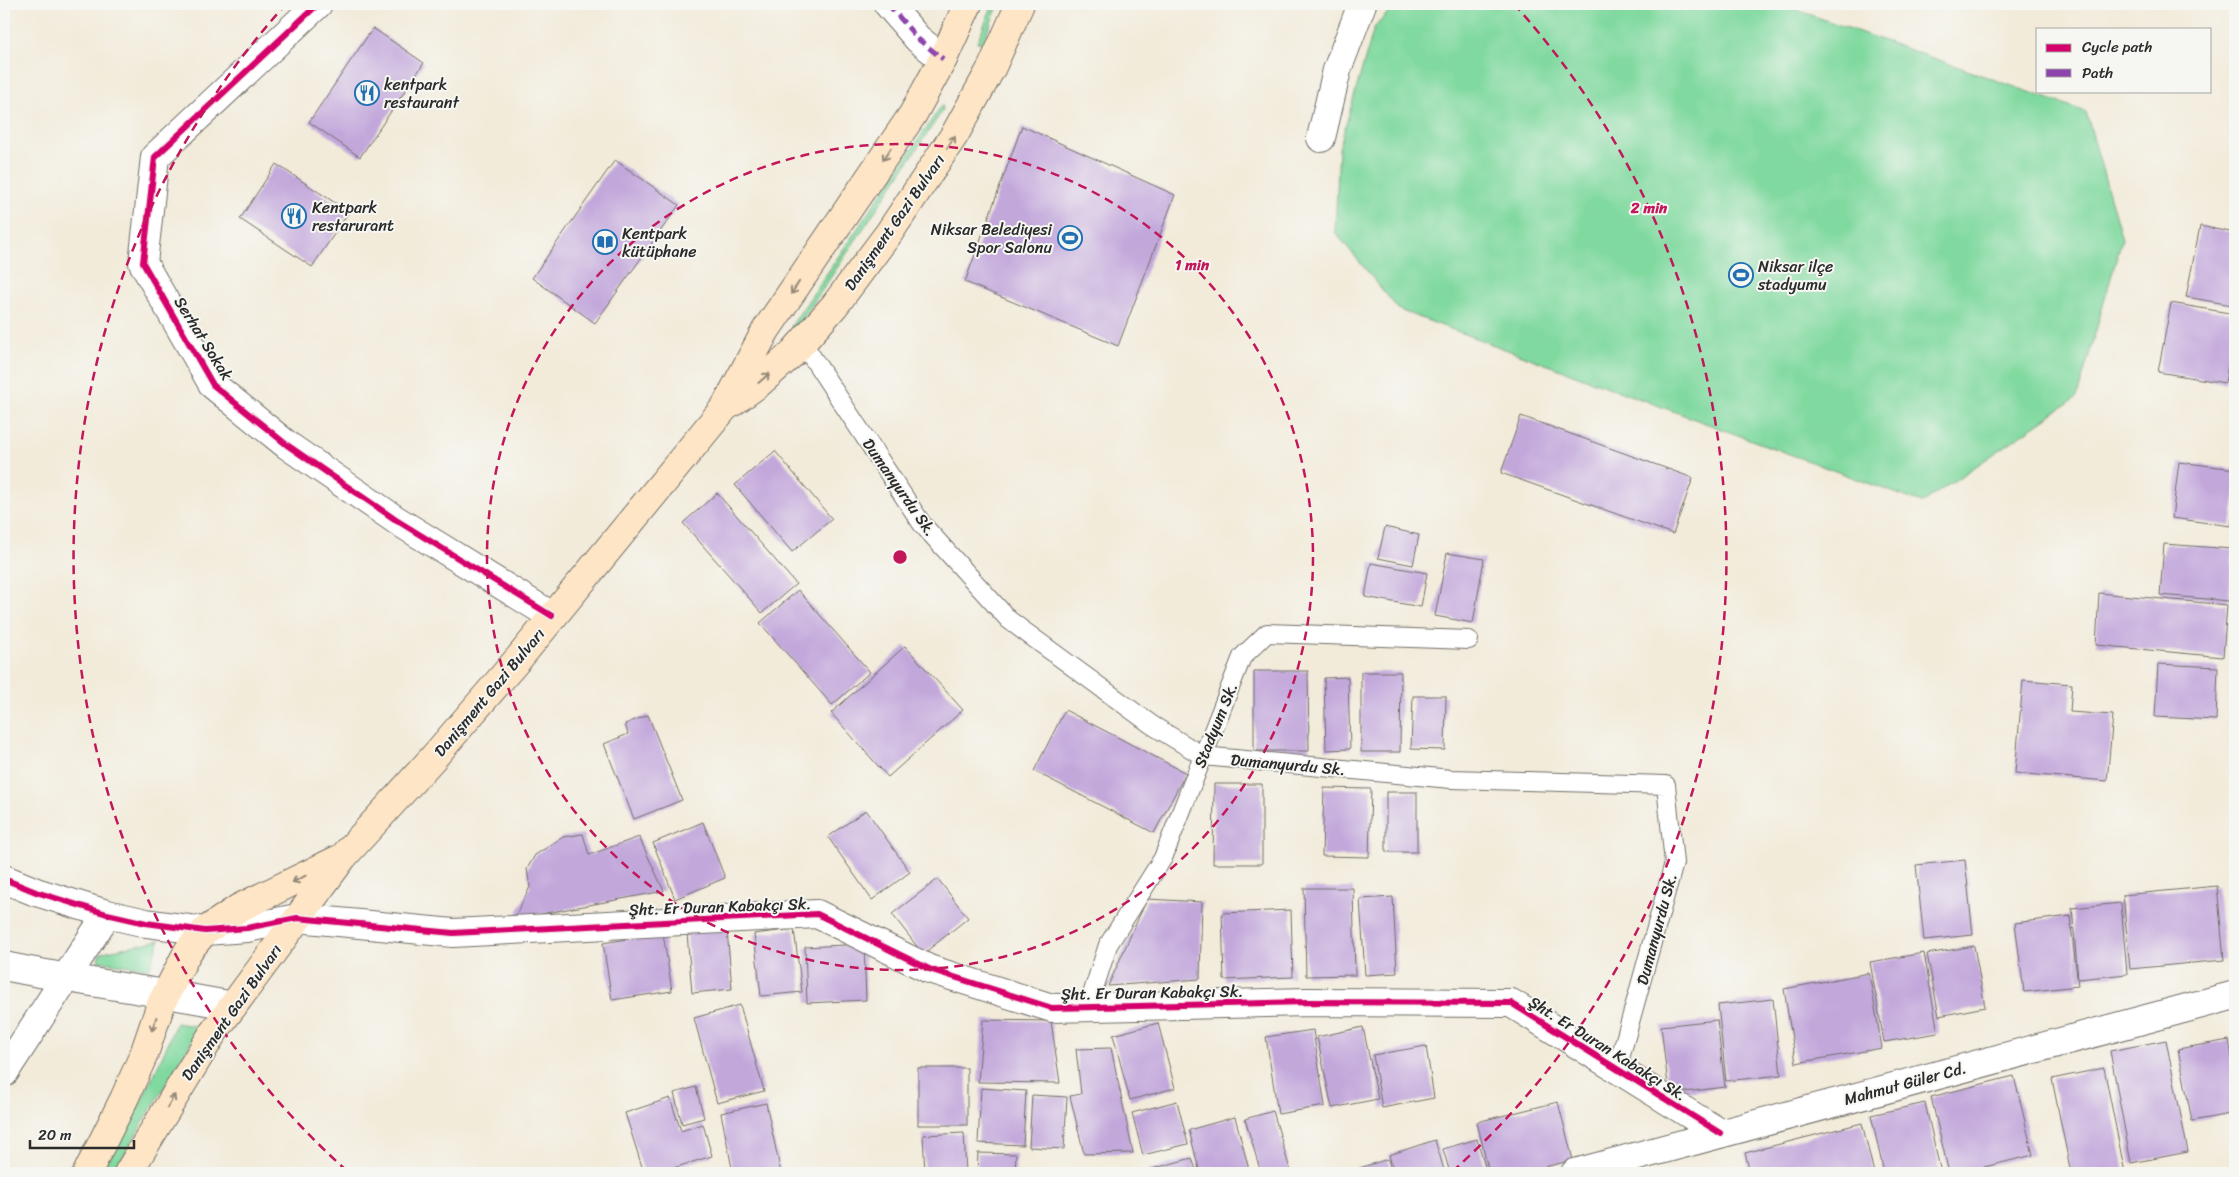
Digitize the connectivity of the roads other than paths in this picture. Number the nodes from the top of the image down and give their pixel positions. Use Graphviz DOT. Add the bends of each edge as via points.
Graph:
graph roads {
  1 [pos="318,4"];
  2 [pos="888,4"];
  3 [pos="968,4"];
  4 [pos="1020,4"];
  5 [pos="1362,4"];
  6 [pos="943,59"];
  7 [pos="1321,138"];
  8 [pos="802,342"];
  9 [pos="725,407"];
  10 [pos="552,616"];
  11 [pos="1469,640"];
  12 [pos="1203,756"];
  13 [pos="343,857"];
  14 [pos="4,879"];
  15 [pos="108,914"];
  16 [pos="298,918"];
  17 [pos="205,930"];
  18 [pos="4,966"];
  19 [pos="66,979"];
  20 [pos="166,993"];
  21 [pos="2235,995"];
  22 [pos="233,1006"];
  23 [pos="1088,1007"];
  24 [pos="1617,1069"];
  25 [pos="4,1073"];
  26 [pos="1720,1133"];
  27 [pos="86,1173"];
  28 [pos="128,1173"];
  29 [pos="1575,1173"];
  1 -- 10 [label="street, Serhat Sokak" via="155,157 143,263 213,385 287,445 396,520"];
  2 -- 6 [label="street" via="918,39"];
  3 -- 6 [label="main road, Danişment Gazi Bulvarı"];
  8 -- 4 [label="main road, Danişment Gazi Bulvarı, one-way" via="889,234 956,134 992,67"];
  5 -- 7 [label="street" via="1337,70"];
  6 -- 9 [label="main road, Danişment Gazi Bulvarı, one-way" via="913,114 766,330"];
  9 -- 8 [label="main road, Danişment Gazi Bulvarı, one-way" via="758,384"];
  8 -- 12 [label="lane, Dumanyurdu Sk." via="922,524 1009,620 1152,725"];
  9 -- 10 [label="main road, Danişment Gazi Bulvarı"];
  10 -- 13 [label="main road, Danişment Gazi Bulvarı" via="433,758"];
  11 -- 12 [label="lane, Stadyum Sk." via="1267,633 1242,657"];
  12 -- 23 [label="lane, Stadyum Sk." via="1163,858 1108,945"];
  12 -- 24 [label="lane, Dumanyurdu Sk." via="1452,779 1666,786 1674,863"];
  13 -- 16 [label="main road, Danişment Gazi Bulvarı"];
  13 -- 17 [label="main road, Danişment Gazi Bulvarı, one-way" via="239,908"];
  14 -- 15 [label="street, Şht. Er Duran Kabakçı Sk."];
  15 -- 17 [label="street, Şht. Er Duran Kabakçı Sk." via="146,923"];
  15 -- 19 [label="street"];
  16 -- 17 [label="street, Şht. Er Duran Kabakçı Sk." via="247,928"];
  16 -- 22 [label="main road, Danişment Gazi Bulvarı"];
  16 -- 23 [label="street, Şht. Er Duran Kabakçı Sk." via="453,933 817,914 930,969 1052,1008"];
  17 -- 20 [label="main road, Danişment Gazi Bulvarı" via="188,951"];
  18 -- 19 [label="street"];
  19 -- 20 [label="street"];
  19 -- 25 [label="street"];
  20 -- 22 [label="street"];
  20 -- 27 [label="main road, Danişment Gazi Bulvarı, one-way" via="144,1054"];
  21 -- 26 [label="street, Mahmut Güler Cd."];
  28 -- 22 [label="main road, Danişment Gazi Bulvarı, one-way" via="213,1033"];
  23 -- 24 [label="street, Şht. Er Duran Kabakçı Sk." via="1308,1002 1511,1003"];
  24 -- 26 [label="street, Şht. Er Duran Kabakçı Sk."];
  26 -- 29 [label="street, Mahmut Güler Cd."];
}
